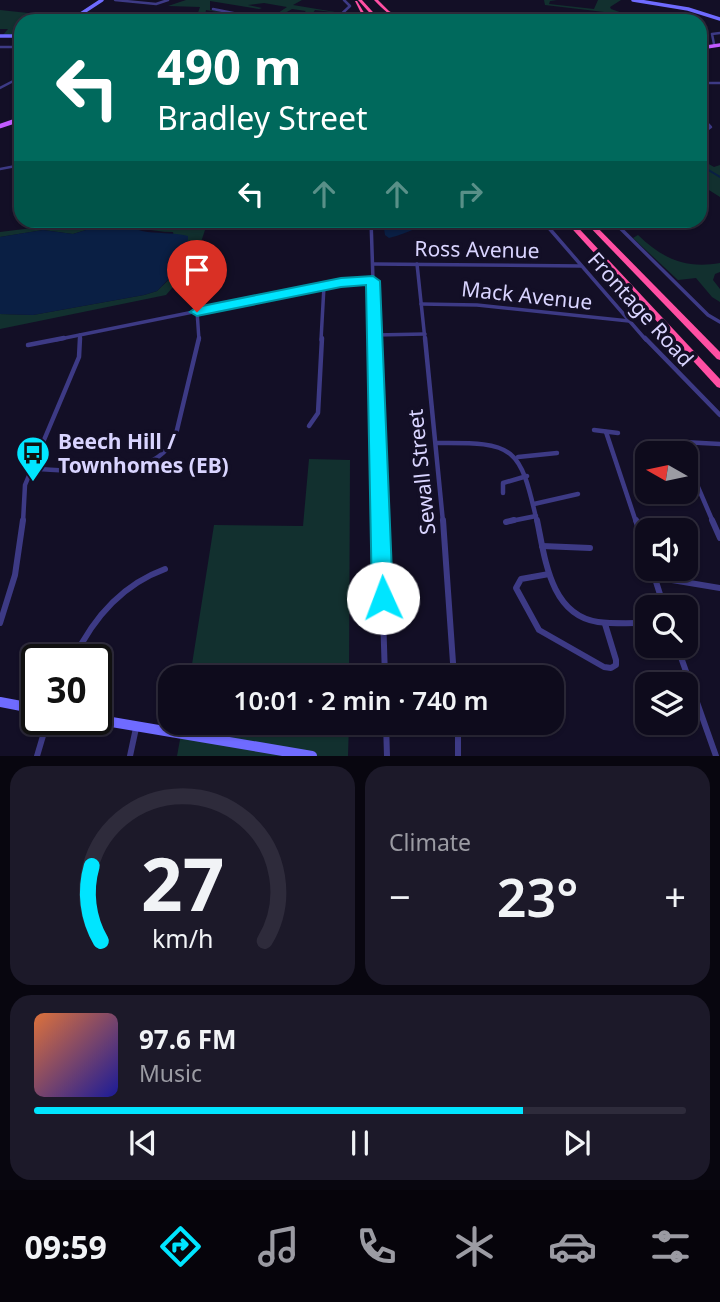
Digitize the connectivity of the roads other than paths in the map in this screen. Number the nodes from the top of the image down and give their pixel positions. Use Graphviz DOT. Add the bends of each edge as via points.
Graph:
graph roads {
  1 [pos="102,0"];
  2 [pos="115,0"];
  3 [pos="168,0"];
  4 [pos="344,0"];
  5 [pos="358,0"];
  6 [pos="375,0"];
  7 [pos="633,0"];
  8 [pos="132,1"];
  9 [pos="213,9"];
  10 [pos="80,14"];
  11 [pos="238,14"];
  12 [pos="341,14"];
  13 [pos="372,14"];
  14 [pos="387,14"];
  15 [pos="392,14"];
  16 [pos="699,14"];
  17 [pos="720,33"];
  18 [pos="714,44"];
  19 [pos="720,44"];
  20 [pos="707,45"];
  21 [pos="2,81"];
  22 [pos="14,81"];
  23 [pos="10,83"];
  24 [pos="0,88"];
  25 [pos="371,228"];
  26 [pos="549,228"];
  27 [pos="574,228"];
  28 [pos="594,228"];
  29 [pos="620,228"];
  30 [pos="373,264"];
  31 [pos="417,264"];
  32 [pos="581,266"];
  33 [pos="373,281"];
  34 [pos="324,286"];
  35 [pos="421,304"];
  36 [pos="197,312"];
  37 [pos="630,321"];
  38 [pos="720,322"];
  39 [pos="425,334"];
  40 [pos="80,335"];
  41 [pos="375,335"];
  42 [pos="28,345"];
  43 [pos="720,357"];
  44 [pos="718,382"];
  45 [pos="720,415"];
  46 [pos="309,426"];
  47 [pos="594,430"];
  48 [pos="606,432"];
  49 [pos="618,433"];
  50 [pos="437,443"];
  51 [pos="698,443"];
  52 [pos="720,444"];
  53 [pos="557,453"];
  54 [pos="517,457"];
  55 [pos="32,469"];
  56 [pos="527,476"];
  57 [pos="698,487"];
  58 [pos="503,493"];
  59 [pos="578,494"];
  60 [pos="534,504"];
  61 [pos="536,516"];
  62 [pos="635,518"];
  63 [pos="506,522"];
  64 [pos="720,538"];
  65 [pos="542,546"];
  66 [pos="590,548"];
  67 [pos="164,569"];
  68 [pos="549,574"];
  69 [pos="678,581"];
  70 [pos="720,588"];
  71 [pos="0,623"];
  72 [pos="635,623"];
  73 [pos="605,624"];
  74 [pos="82,644"];
  75 [pos="681,658"];
  76 [pos="385,665"];
  77 [pos="453,665"];
  78 [pos="0,702"];
  79 [pos="21,706"];
  80 [pos="112,722"];
  81 [pos="137,727"];
  82 [pos="43,735"];
  83 [pos="386,735"];
  84 [pos="458,735"];
  85 [pos="37,756"];
  86 [pos="130,756"];
  87 [pos="312,756"];
  88 [pos="387,756"];
  89 [pos="458,756"];
  90 [pos="716,756"];
  1 -- 10 [label="street"];
  2 -- 8 [label="street"];
  3 -- 8 [label="street" via="153,4"];
  4 -- 12 [label="street" via="350,6"];
  5 -- 13 [label="highway"];
  6 -- 14 [label="highway"];
  6 -- 15 [label="highway"];
  7 -- 16 [label="street"];
  9 -- 11 [label="street"];
  17 -- 18 [label="street" via="712,34"];
  18 -- 19 [label="main road"];
  18 -- 20 [label="main road"];
  21 -- 23 [label="street"];
  22 -- 23 [label="street"];
  23 -- 24 [label="street"];
  25 -- 30 [label="street"];
  26 -- 32 [label="street, Frontage Road"];
  27 -- 44 [label="highway"];
  28 -- 43 [label="highway"];
  29 -- 38 [label="street, Frontage Road"];
  30 -- 31 [label="street, Ross Avenue"];
  30 -- 33 [label="street"];
  31 -- 32 [label="street, Ross Avenue"];
  31 -- 35 [label="street, Sewall Street"];
  32 -- 37 [label="street, Frontage Road"];
  33 -- 34 [label="street"];
  33 -- 41 [label="street"];
  34 -- 36 [label="street"];
  34 -- 46 [label="street" via="318,413"];
  35 -- 37 [label="street, Mack Avenue" via="477,305"];
  35 -- 39 [label="street, Sewall Street"];
  36 -- 40 [label="street"];
  36 -- 55 [label="street" via="200,334 194,360 176,433 164,455 135,468"];
  37 -- 45 [label="street, Frontage Road"];
  39 -- 41 [label="street"];
  39 -- 50 [label="street, Sewall Street"];
  40 -- 42 [label="street"];
  40 -- 55 [label="street" via="79,357"];
  41 -- 76 [label="street"];
  47 -- 48 [label="street"];
  48 -- 49 [label="street"];
  48 -- 62 [label="street"];
  50 -- 54 [label="street" via="495,445"];
  50 -- 77 [label="street, Sewall Street"];
  51 -- 52 [label="street"];
  53 -- 54 [label="street"];
  54 -- 56 [label="street"];
  55 -- 71 [label="street" via="23,494 24,522 15,575"];
  56 -- 58 [label="street" via="507,480"];
  56 -- 60 [label="street"];
  57 -- 64 [label="street"];
  59 -- 60 [label="street"];
  60 -- 61 [label="street"];
  61 -- 63 [label="street"];
  61 -- 65 [label="street"];
  65 -- 66 [label="street"];
  65 -- 68 [label="street"];
  67 -- 74 [label="street" via="119,595"];
  68 -- 73 [label="street" via="564,604 587,620"];
  68 -- 73 [label="street" via="521,579 516,588 539,631 611,668 616,660"];
  69 -- 70 [label="street"];
  72 -- 73 [label="street"];
  75 -- 90 [label="street"];
  78 -- 79 [label="street"];
  80 -- 81 [label="street"];
  81 -- 86 [label="street"];
  81 -- 87 [label="street"];
  82 -- 85 [label="street"];
  83 -- 88 [label="street"];
  84 -- 89 [label="street"];
}
